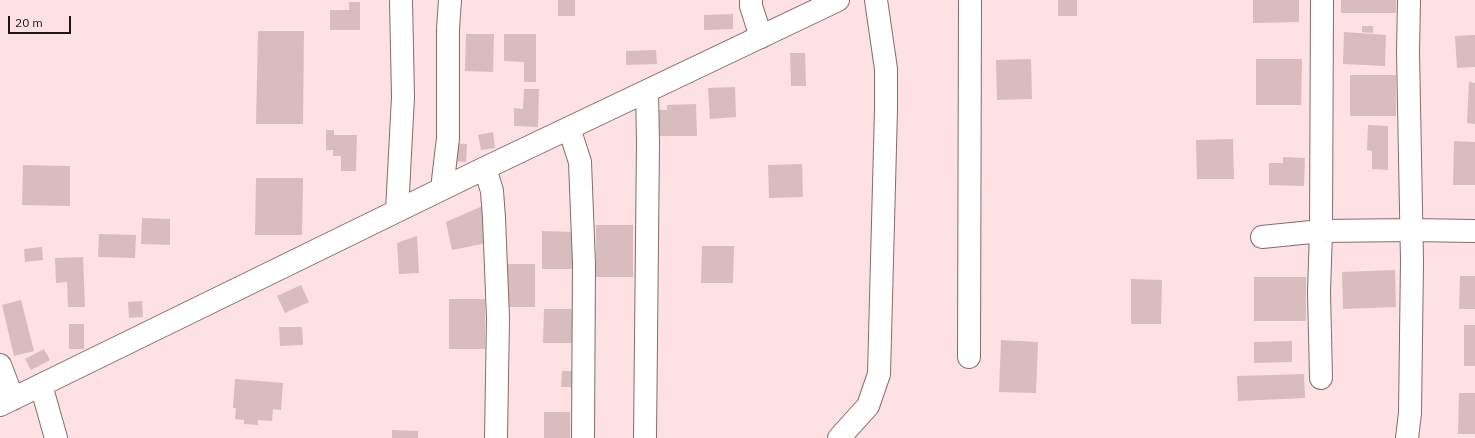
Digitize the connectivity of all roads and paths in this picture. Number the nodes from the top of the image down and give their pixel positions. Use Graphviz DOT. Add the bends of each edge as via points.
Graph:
graph roads {
  1 [pos="401,0"];
  2 [pos="450,0"];
  3 [pos="751,0"];
  4 [pos="838,0"];
  5 [pos="876,0"];
  6 [pos="970,0"];
  7 [pos="1322,0"];
  8 [pos="1409,0"];
  9 [pos="762,37"];
  10 [pos="647,92"];
  11 [pos="569,128"];
  12 [pos="485,168"];
  13 [pos="442,189"];
  14 [pos="397,211"];
  15 [pos="1411,230"];
  16 [pos="1321,231"];
  17 [pos="1475,231"];
  18 [pos="1262,237"];
  19 [pos="969,357"];
  20 [pos="0,365"];
  21 [pos="1321,378"];
  22 [pos="41,385"];
  23 [pos="6,402"];
  24 [pos="56,438"];
  25 [pos="496,438"];
  26 [pos="583,438"];
  27 [pos="645,438"];
  28 [pos="840,438"];
  29 [pos="1407,438"];
  1 -- 14 [label="street" via="403,97"];
  2 -- 13 [label="street" via="448,138"];
  3 -- 9 [label="street"];
  4 -- 9 [label="street"];
  5 -- 28 [label="street" via="886,70 879,374 868,406"];
  6 -- 19 [label="street"];
  7 -- 16 [label="street"];
  8 -- 15 [label="street"];
  9 -- 10 [label="street"];
  10 -- 11 [label="street"];
  10 -- 27 [label="street"];
  11 -- 12 [label="street"];
  11 -- 26 [label="street" via="580,162 584,264"];
  12 -- 13 [label="street"];
  12 -- 25 [label="street" via="492,191 494,218 498,318"];
  13 -- 14 [label="street"];
  14 -- 22 [label="street"];
  15 -- 16 [label="street"];
  15 -- 17 [label="street"];
  15 -- 29 [label="street" via="1410,397"];
  16 -- 18 [label="street"];
  16 -- 21 [label="street"];
  20 -- 23 [label="street"];
  22 -- 23 [label="street"];
  22 -- 24 [label="street"];
}
